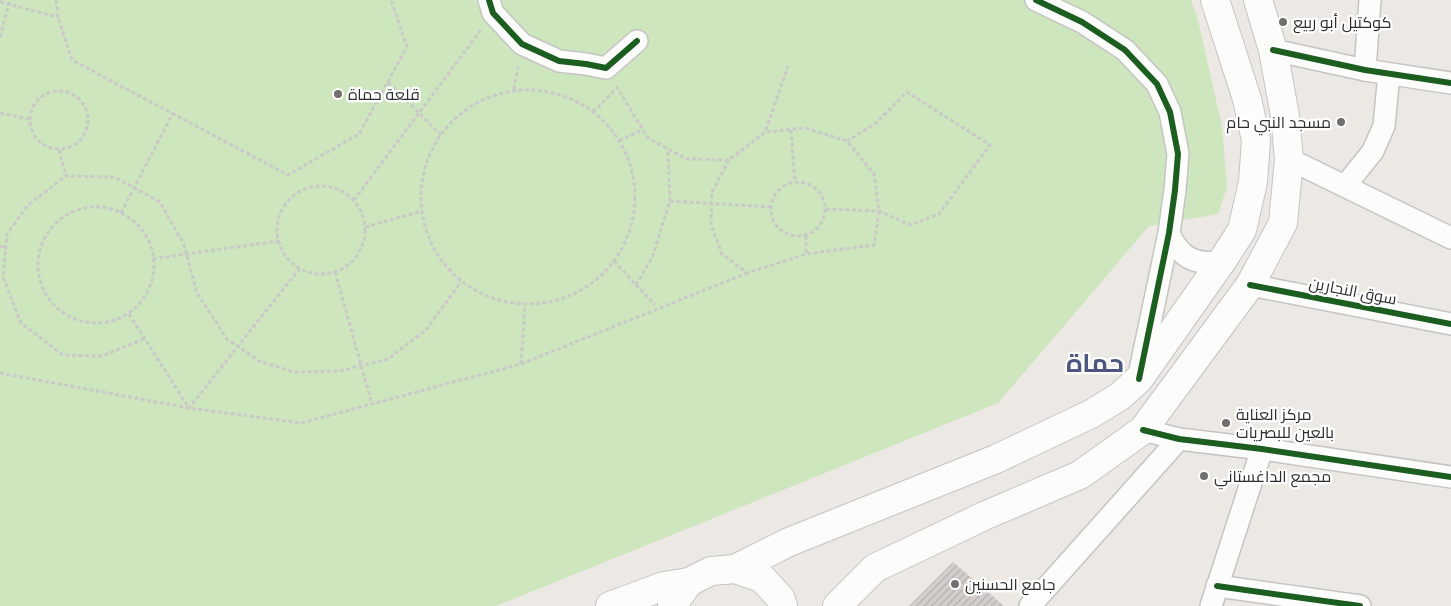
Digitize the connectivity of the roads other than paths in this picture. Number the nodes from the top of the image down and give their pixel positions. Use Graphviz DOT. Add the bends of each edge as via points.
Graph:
graph roads {
  1 [pos="1036,0"];
  2 [pos="1216,0"];
  3 [pos="1258,0"];
  4 [pos="1370,0"];
  5 [pos="491,7"];
  6 [pos="637,41"];
  7 [pos="1273,50"];
  8 [pos="1365,70"];
  9 [pos="1389,74"];
  10 [pos="1451,83"];
  11 [pos="1289,159"];
  12 [pos="1345,186"];
  13 [pos="1169,233"];
  14 [pos="1451,238"];
  15 [pos="1222,261"];
  16 [pos="1250,285"];
  17 [pos="1451,324"];
  18 [pos="1139,379"];
  19 [pos="1143,430"];
  20 [pos="1179,440"];
  21 [pos="1262,449"];
  22 [pos="1451,477"];
  23 [pos="875,568"];
  24 [pos="735,569"];
  25 [pos="689,582"];
  26 [pos="1218,586"];
  27 [pos="785,604"];
  28 [pos="610,606"];
  29 [pos="672,606"];
  30 [pos="837,606"];
  31 [pos="854,606"];
  32 [pos="1030,606"];
  33 [pos="1211,606"];
  34 [pos="1360,606"];
  1 -- 13 [label="street" via="1082,22 1125,50 1157,84 1170,112 1178,154"];
  2 -- 15 [label="main road" via="1247,98 1256,140 1253,182 1242,230"];
  3 -- 7 [label="main road"];
  4 -- 8 [label="street"];
  5 -- 6 [label="street" via="522,44 559,60 606,68"];
  7 -- 8 [label="street"];
  7 -- 11 [label="main road"];
  8 -- 9 [label="street"];
  9 -- 10 [label="street"];
  9 -- 12 [label="street" via="1384,126 1373,151"];
  11 -- 12 [label="street"];
  11 -- 16 [label="main road" via="1283,223"];
  12 -- 14 [label="street"];
  13 -- 15 [label="street" via="1180,252 1190,259 1211,263"];
  13 -- 18 [label="street"];
  15 -- 18 [label="main road"];
  16 -- 17 [label="street, سوق النجارين"];
  16 -- 19 [label="main road"];
  18 -- 24 [label="main road" via="1119,397 1091,414 996,459 789,542"];
  19 -- 20 [label="street"];
  19 -- 23 [label="main road" via="1080,475"];
  20 -- 21 [label="street"];
  20 -- 32 [label="street"];
  21 -- 22 [label="street"];
  21 -- 26 [label="street"];
  23 -- 30 [label="main road"];
  23 -- 31 [label="main road"];
  24 -- 25 [label="main road" via="711,571"];
  24 -- 27 [label="main road" via="762,578"];
  25 -- 28 [label="main road" via="664,586"];
  25 -- 29 [label="main road"];
  26 -- 33 [label="street"];
  26 -- 34 [label="street"];
}
